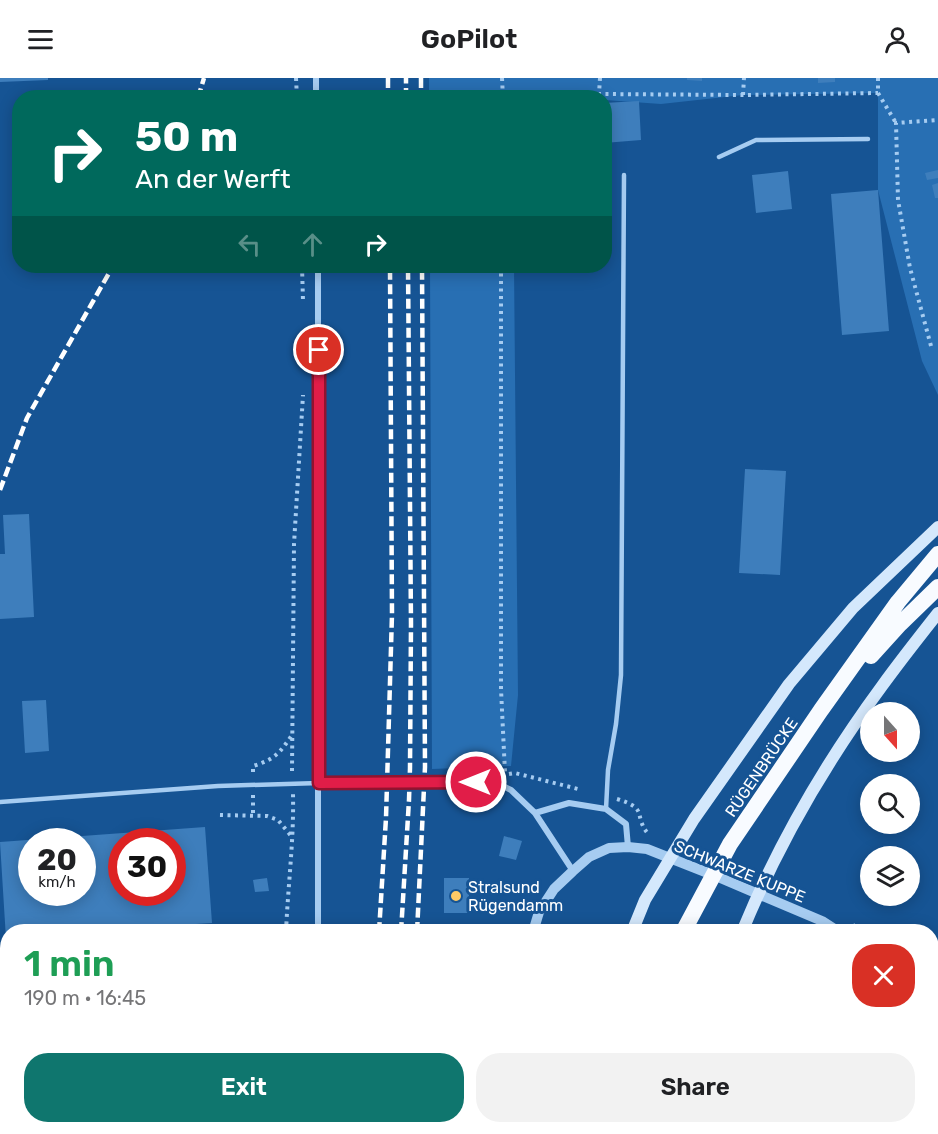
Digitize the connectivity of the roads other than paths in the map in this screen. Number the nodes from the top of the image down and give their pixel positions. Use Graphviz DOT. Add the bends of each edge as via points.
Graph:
graph roads {
  1 [pos="868,139"];
  2 [pos="719,157"];
  3 [pos="624,175"];
  4 [pos="318,273"];
  5 [pos="938,527"];
  6 [pos="938,555"];
  7 [pos="938,587"];
  8 [pos="938,613"];
  9 [pos="821,710"];
  10 [pos="319,783"];
  11 [pos="0,802"];
  12 [pos="606,809"];
  13 [pos="535,813"];
  14 [pos="628,847"];
  15 [pos="573,871"];
  16 [pos="318,924"];
  17 [pos="535,924"];
  18 [pos="635,924"];
  19 [pos="687,924"];
  20 [pos="745,924"];
  21 [pos="827,924"];
  1 -- 2 [label="lane" via="756,140"];
  3 -- 12 [label="lane" via="621,675"];
  4 -- 10 [label="street"];
  5 -- 18 [label="main road" via="853,608 789,684 694,819 645,900"];
  6 -- 9 [label="highway" via="898,603"];
  7 -- 9 [label="highway"];
  8 -- 20 [label="main road" via="837,752 802,809"];
  9 -- 19 [label="highway, RÜGENBRÜCKE" via="729,844"];
  10 -- 11 [label="lane" via="218,786"];
  10 -- 13 [label="street" via="476,782 511,790"];
  10 -- 16 [label="street"];
  12 -- 13 [label="street" via="569,803"];
  12 -- 14 [label="street" via="626,824"];
  13 -- 15 [label="street"];
  14 -- 15 [label="street, SCHWARZE KUPPE" via="609,848 589,857"];
  14 -- 21 [label="street, SCHWARZE KUPPE" via="647,849"];
  15 -- 17 [label="street, SCHWARZE KUPPE" via="554,889"];
}
